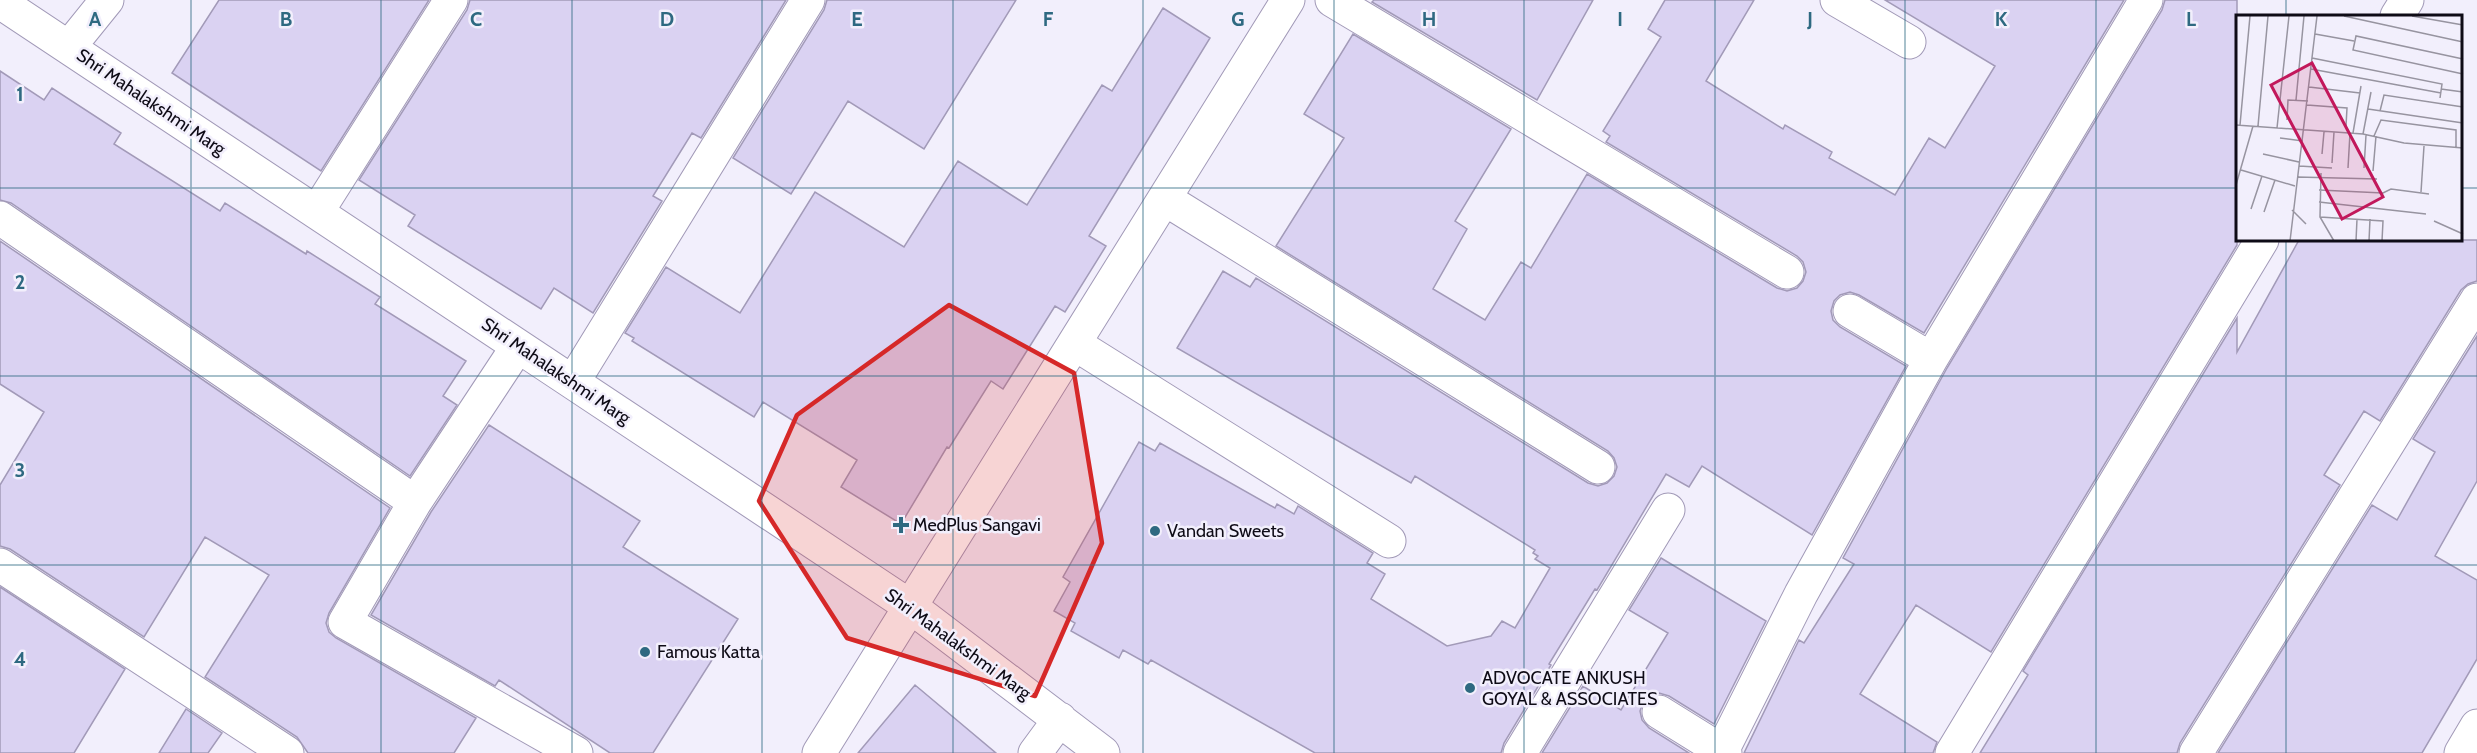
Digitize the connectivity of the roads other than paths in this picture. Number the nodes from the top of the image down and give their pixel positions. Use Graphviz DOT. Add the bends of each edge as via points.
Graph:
graph roads {
  1 [pos="107,0"];
  2 [pos="451,0"];
  3 [pos="808,0"];
  4 [pos="1288,0"];
  5 [pos="1332,0"];
  6 [pos="1837,0"];
  7 [pos="2146,0"];
  8 [pos="2407,0"];
  9 [pos="0,2"];
  10 [pos="2398,15"];
  11 [pos="1909,42"];
  12 [pos="69,48"];
  13 [pos="1165,199"];
  14 [pos="317,212"];
  15 [pos="0,219"];
  16 [pos="2261,242"];
  17 [pos="1787,272"];
  18 [pos="2477,300"];
  19 [pos="1850,310"];
  20 [pos="1075,344"];
  21 [pos="518,346"];
  22 [pos="1931,359"];
  23 [pos="573,382"];
  24 [pos="1598,467"];
  25 [pos="415,502"];
  26 [pos="1668,510"];
  27 [pos="1389,541"];
  28 [pos="0,565"];
  29 [pos="911,607"];
  30 [pos="1659,712"];
  31 [pos="1060,719"];
  32 [pos="2477,726"];
  33 [pos="1723,752"];
  34 [pos="287,753"];
  35 [pos="576,753"];
  36 [pos="819,753"];
  37 [pos="1035,753"];
  38 [pos="1103,753"];
  39 [pos="1520,753"];
  40 [pos="1952,753"];
  41 [pos="2196,753"];
  42 [pos="2461,753"];
  1 -- 12 [label="street"];
  2 -- 14 [label="street"];
  3 -- 23 [label="street"];
  4 -- 13 [label="street"];
  5 -- 17 [label="street"];
  6 -- 11 [label="street"];
  7 -- 22 [label="street"];
  8 -- 10 [label="street"];
  9 -- 12 [label="street, Shri Mahalakshmi Marg"];
  12 -- 14 [label="street, Shri Mahalakshmi Marg"];
  13 -- 20 [label="street"];
  13 -- 24 [label="street"];
  14 -- 21 [label="street, Shri Mahalakshmi Marg"];
  15 -- 25 [label="street"];
  16 -- 40 [label="street"];
  18 -- 41 [label="street"];
  19 -- 22 [label="street"];
  20 -- 27 [label="street"];
  20 -- 29 [label="street"];
  21 -- 23 [label="street, Shri Mahalakshmi Marg"];
  21 -- 25 [label="street"];
  22 -- 33 [label="street" via="1802,594"];
  23 -- 29 [label="street, Shri Mahalakshmi Marg"];
  25 -- 35 [label="street" via="345,622"];
  26 -- 39 [label="street"];
  28 -- 34 [label="street"];
  29 -- 31 [label="street, Shri Mahalakshmi Marg"];
  29 -- 36 [label="street"];
  30 -- 33 [label="street"];
  31 -- 37 [label="street"];
  31 -- 38 [label="street, Shri Mahalakshmi Marg"];
  32 -- 42 [label="street"];
}
